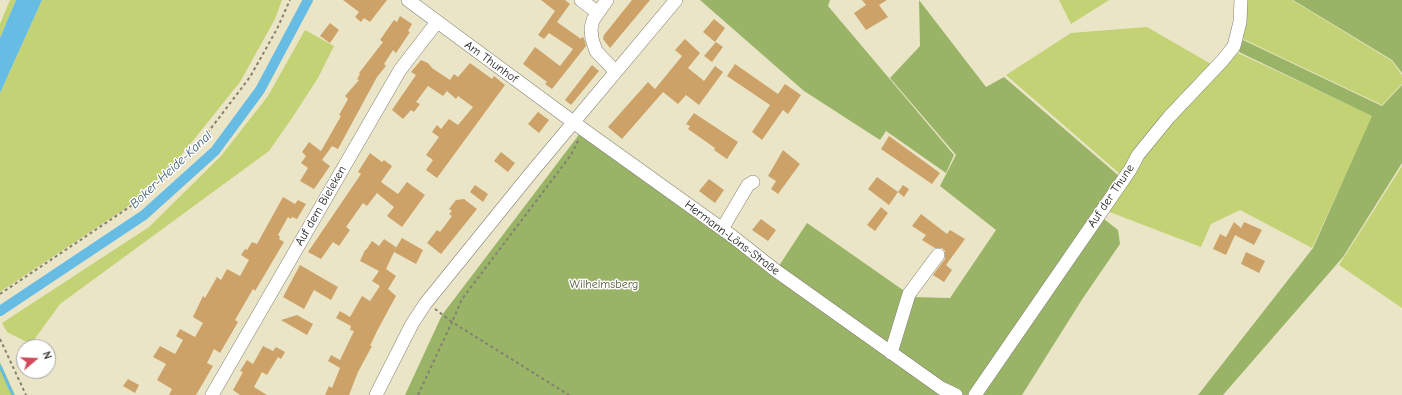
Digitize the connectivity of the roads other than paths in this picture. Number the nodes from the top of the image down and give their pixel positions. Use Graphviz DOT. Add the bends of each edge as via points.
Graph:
graph roads {
  1 [pos="408,0"];
  2 [pos="581,0"];
  3 [pos="607,0"];
  4 [pos="676,0"];
  5 [pos="1241,0"];
  6 [pos="597,12"];
  7 [pos="437,22"];
  8 [pos="615,71"];
  9 [pos="579,127"];
  10 [pos="749,181"];
  11 [pos="722,229"];
  12 [pos="938,255"];
  13 [pos="891,353"];
  14 [pos="212,395"];
  15 [pos="376,395"];
  16 [pos="956,395"];
  17 [pos="975,395"];
  1 -- 7 [label="street, Am Thunhof"];
  2 -- 6 [label="street"];
  3 -- 6 [label="street"];
  4 -- 8 [label="street"];
  5 -- 17 [label="street, Auf der Thune" via="1240,22 1234,46 1138,155"];
  6 -- 8 [label="street" via="591,28 592,39 596,52"];
  7 -- 9 [label="street, Am Thunhof"];
  7 -- 14 [label="street, Auf dem Bieleken" via="400,70"];
  8 -- 9 [label="street"];
  9 -- 11 [label="street, Hermann-Löns-Straße"];
  9 -- 15 [label="street" via="425,304"];
  10 -- 11 [label="street"];
  11 -- 13 [label="street, Hermann-Löns-Straße"];
  12 -- 13 [label="street" via="909,294"];
  13 -- 16 [label="street, Hermann-Löns-Straße" via="941,388"];
}
